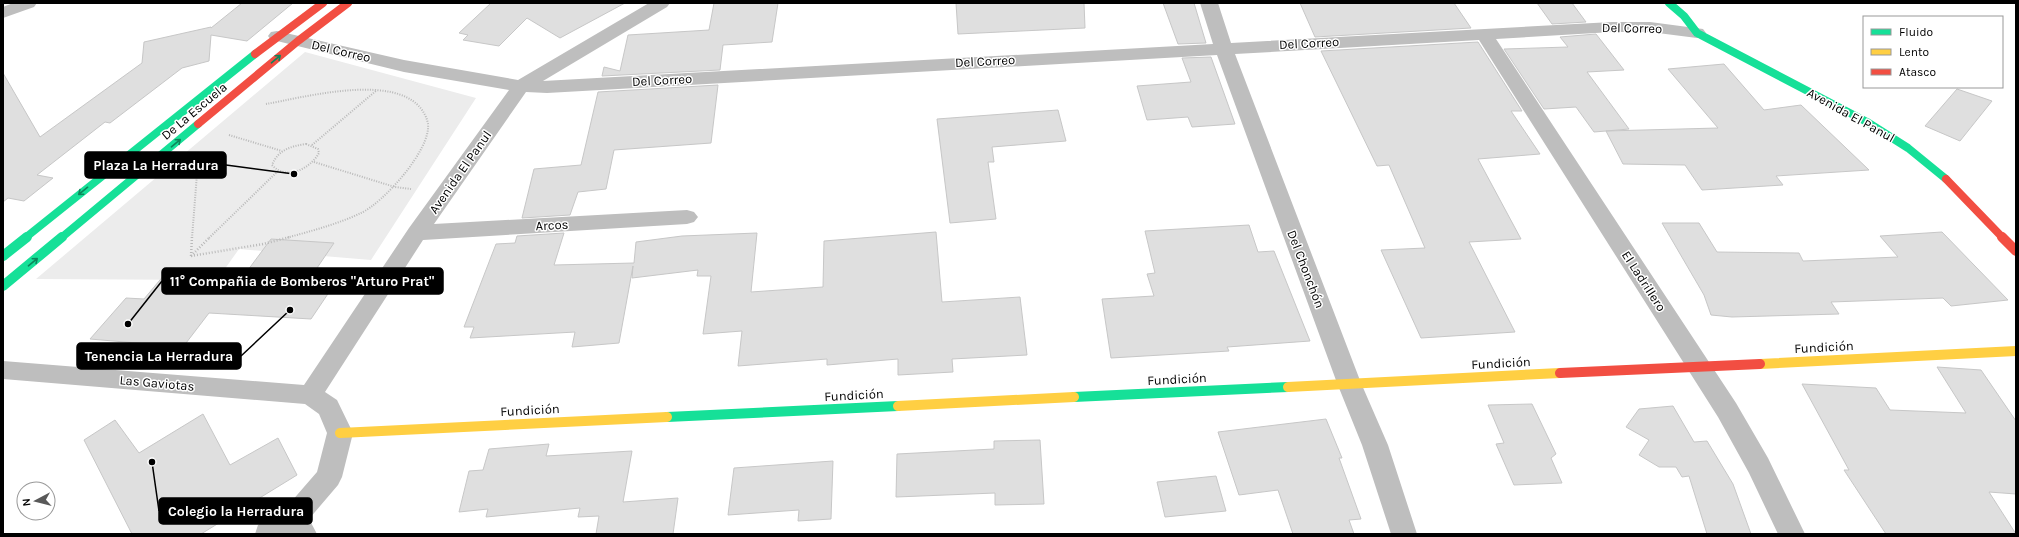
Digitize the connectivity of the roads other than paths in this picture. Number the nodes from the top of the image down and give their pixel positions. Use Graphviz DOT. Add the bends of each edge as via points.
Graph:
graph roads {
  1 [pos="28,3"];
  2 [pos="323,3"];
  3 [pos="348,3"];
  4 [pos="661,3"];
  5 [pos="1209,3"];
  6 [pos="1668,3"];
  7 [pos="3,13"];
  8 [pos="1697,33"];
  9 [pos="1484,34"];
  10 [pos="277,36"];
  11 [pos="298,41"];
  12 [pos="1223,47"];
  13 [pos="521,86"];
  14 [pos="687,216"];
  15 [pos="417,233"];
  16 [pos="2016,251"];
  17 [pos="3,256"];
  18 [pos="3,286"];
  19 [pos="2016,351"];
  20 [pos="1699,366"];
  21 [pos="3,370"];
  22 [pos="1349,384"];
  23 [pos="310,395"];
  24 [pos="340,432"];
  25 [pos="299,526"];
  26 [pos="268,534"];
  27 [pos="1404,534"];
  28 [pos="1792,534"];
  1 -- 7 [label="street"];
  2 -- 10 [label="street, De La Escuela"];
  3 -- 11 [label="street, De La Escuela"];
  4 -- 13 [label="street, Avenida El Panul"];
  5 -- 12 [label="street, Del Chonchón"];
  6 -- 8 [label="street, Avenida El Panul" via="1684,16"];
  8 -- 9 [label="street, Del Correo" via="1631,26"];
  8 -- 16 [label="street, Avenida El Panul" via="1867,122 1908,148 1942,175"];
  9 -- 12 [label="street, Del Correo"];
  9 -- 20 [label="street, El Ladrillero"];
  10 -- 11 [label="street, Del Correo"];
  10 -- 17 [label="street, De La Escuela, one-way"];
  11 -- 13 [label="street, Del Correo" via="404,66"];
  18 -- 11 [label="street, De La Escuela, one-way"];
  12 -- 13 [label="street, Del Correo"];
  12 -- 22 [label="street, Del Chonchón"];
  13 -- 15 [label="street, Avenida El Panul"];
  14 -- 15 [label="street, Arcos"];
  15 -- 23 [label="street, Avenida El Panul"];
  19 -- 20 [label="street, Fundición"];
  20 -- 22 [label="street, Fundición"];
  20 -- 28 [label="street, El Ladrillero" via="1759,466"];
  21 -- 23 [label="street, Las Gaviotas"];
  22 -- 24 [label="street, Fundición"];
  22 -- 27 [label="street, Del Chonchón" via="1375,445"];
  23 -- 24 [label="street" via="328,407"];
  24 -- 25 [label="street" via="329,477"];
  25 -- 26 [label="street"];
}
